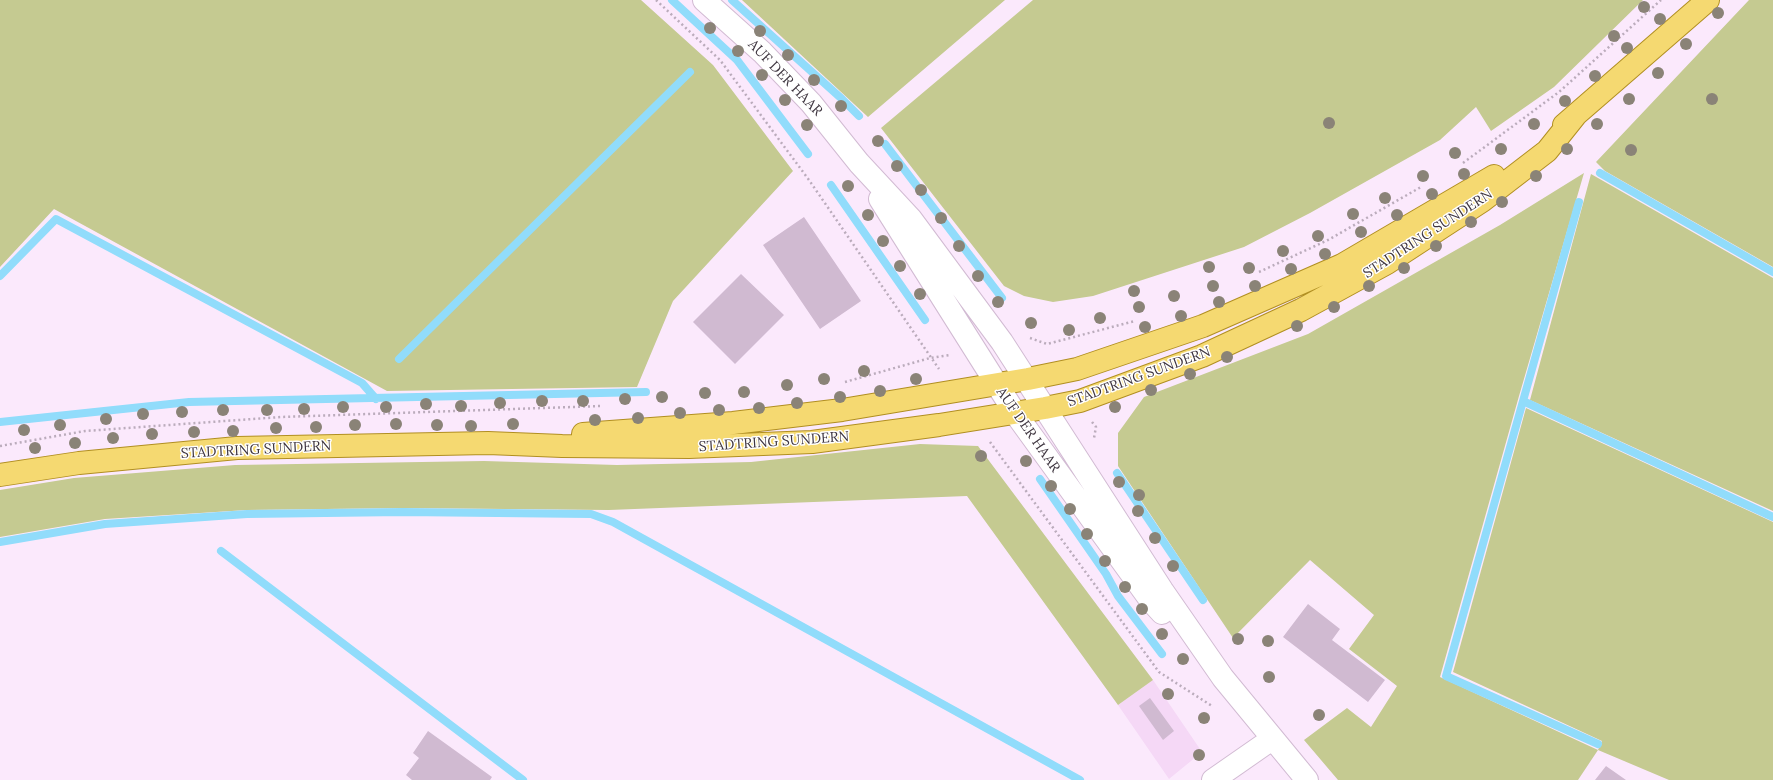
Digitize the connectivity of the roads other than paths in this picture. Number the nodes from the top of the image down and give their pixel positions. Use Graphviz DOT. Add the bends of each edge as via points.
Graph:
graph roads {
  1 [pos="704,0"];
  2 [pos="1708,0"];
  3 [pos="1575,116"];
  4 [pos="859,163"];
  5 [pos="1028,379"];
  6 [pos="996,385"];
  7 [pos="1046,408"];
  8 [pos="1014,413"];
  9 [pos="488,443"];
  10 [pos="0,475"];
  11 [pos="1223,678"];
  12 [pos="1272,739"];
  13 [pos="1213,780"];
  14 [pos="1307,780"];
  1 -- 4 [label="street, AUF DER HAAR" via="762,52 811,103"];
  2 -- 3 [label="main road, STADTRING SUNDERN"];
  3 -- 5 [label="main road, STADTRING SUNDERN" via="1505,170 1342,265 1203,326 1077,368"];
  3 -- 7 [label="main road, STADTRING SUNDERN" via="1547,151 1482,201 1387,263 1301,310 1202,356 1080,401"];
  4 -- 5 [label="street, AUF DER HAAR" via="911,219"];
  4 -- 6 [label="street, AUF DER HAAR"];
  5 -- 6 [label="main road, STADTRING SUNDERN"];
  5 -- 7 [label="street, AUF DER HAAR"];
  6 -- 8 [label="street, AUF DER HAAR"];
  6 -- 9 [label="main road, STADTRING SUNDERN" via="842,410 733,423"];
  7 -- 8 [label="main road, STADTRING SUNDERN"];
  7 -- 11 [label="street, AUF DER HAAR" via="1162,590"];
  8 -- 9 [label="main road, STADTRING SUNDERN" via="812,442 689,447"];
  8 -- 11 [label="street, AUF DER HAAR" via="1151,601"];
  9 -- 10 [label="main road, STADTRING SUNDERN" via="237,448 79,463"];
  11 -- 12 [label="street, AUF DER HAAR"];
  12 -- 13 [label="street"];
  12 -- 14 [label="street, AUF DER HAAR"];
}
